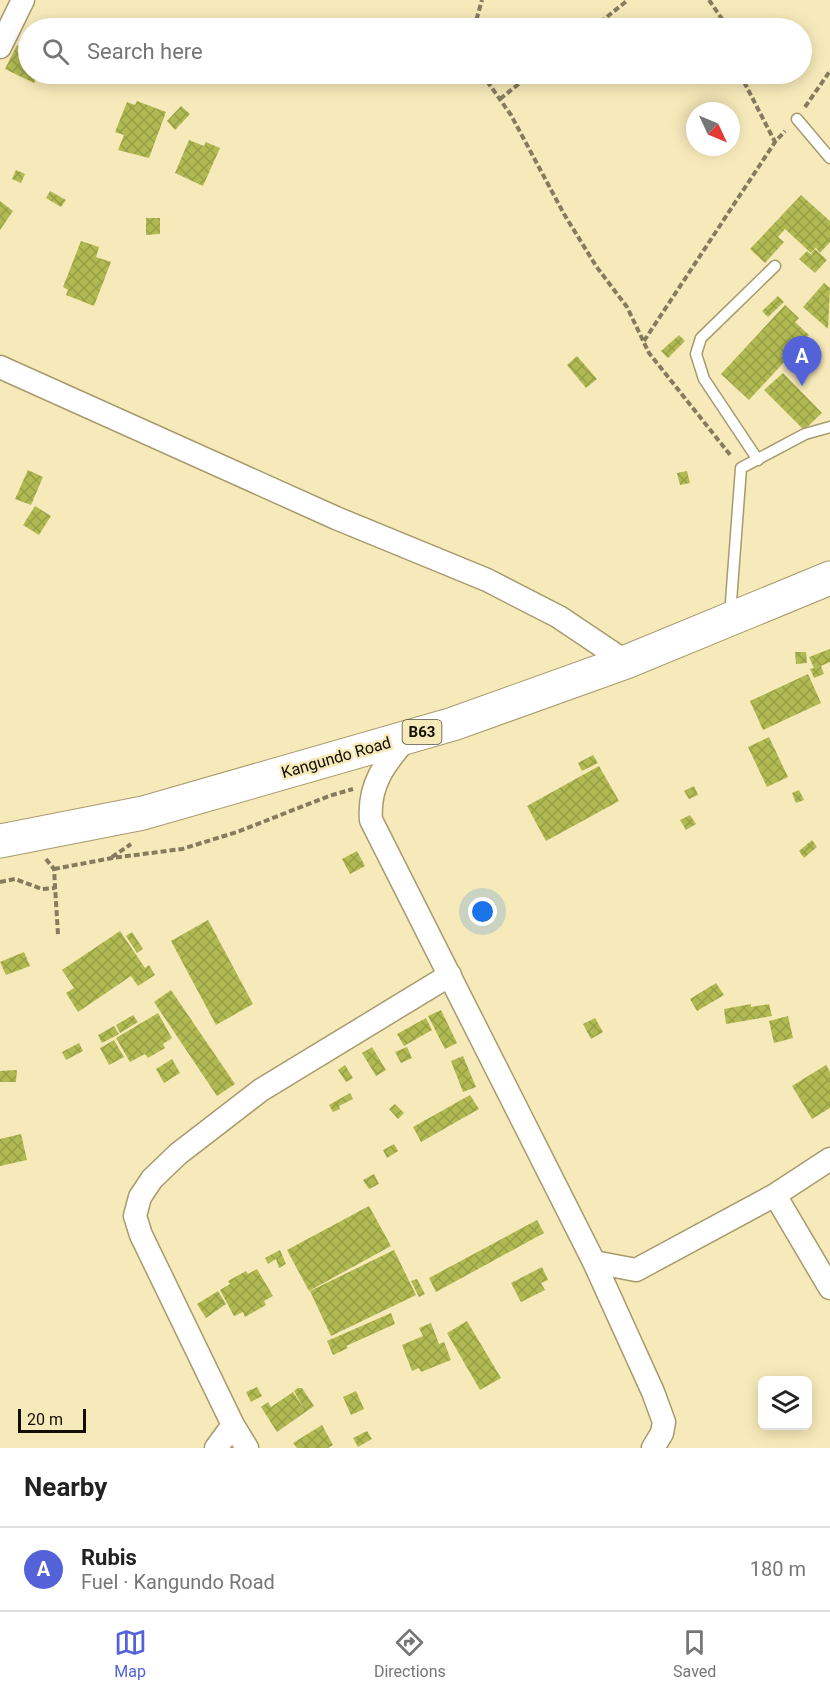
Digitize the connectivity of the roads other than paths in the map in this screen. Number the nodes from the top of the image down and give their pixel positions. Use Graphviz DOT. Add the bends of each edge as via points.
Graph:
graph roads {
  1 [pos="22,0"];
  2 [pos="0,47"];
  3 [pos="797,119"];
  4 [pos="830,158"];
  5 [pos="776,266"];
  6 [pos="0,367"];
  7 [pos="830,427"];
  8 [pos="758,460"];
  9 [pos="830,578"];
  10 [pos="730,619"];
  11 [pos="626,662"];
  12 [pos="411,735"];
  13 [pos="13,839"];
  14 [pos="450,975"];
  15 [pos="830,1160"];
  16 [pos="775,1195"];
  17 [pos="594,1262"];
  18 [pos="830,1288"];
  19 [pos="233,1425"];
  20 [pos="216,1448"];
  21 [pos="247,1448"];
  22 [pos="653,1448"];
  1 -- 2 [label="street"];
  3 -- 4 [label="lane"];
  5 -- 8 [label="lane" via="701,338 696,354 704,379"];
  6 -- 11 [label="street" via="336,518 487,580 559,617"];
  7 -- 8 [label="lane" via="805,434"];
  8 -- 10 [label="lane" via="741,468"];
  9 -- 10 [label="highway, Kangundo Road / B63"];
  10 -- 11 [label="highway, Kangundo Road / B63"];
  11 -- 12 [label="highway, Kangundo Road / B63" via="453,724"];
  12 -- 13 [label="highway, Kangundo Road / B63" via="143,813"];
  12 -- 14 [label="street" via="385,763 376,783 371,820"];
  14 -- 17 [label="street"];
  14 -- 19 [label="street" via="261,1090 178,1154 140,1197 135,1216 141,1234"];
  15 -- 16 [label="street"];
  16 -- 17 [label="street" via="636,1270"];
  16 -- 18 [label="street"];
  17 -- 22 [label="street" via="661,1411 663,1433"];
  19 -- 20 [label="street"];
  19 -- 21 [label="street"];
}
